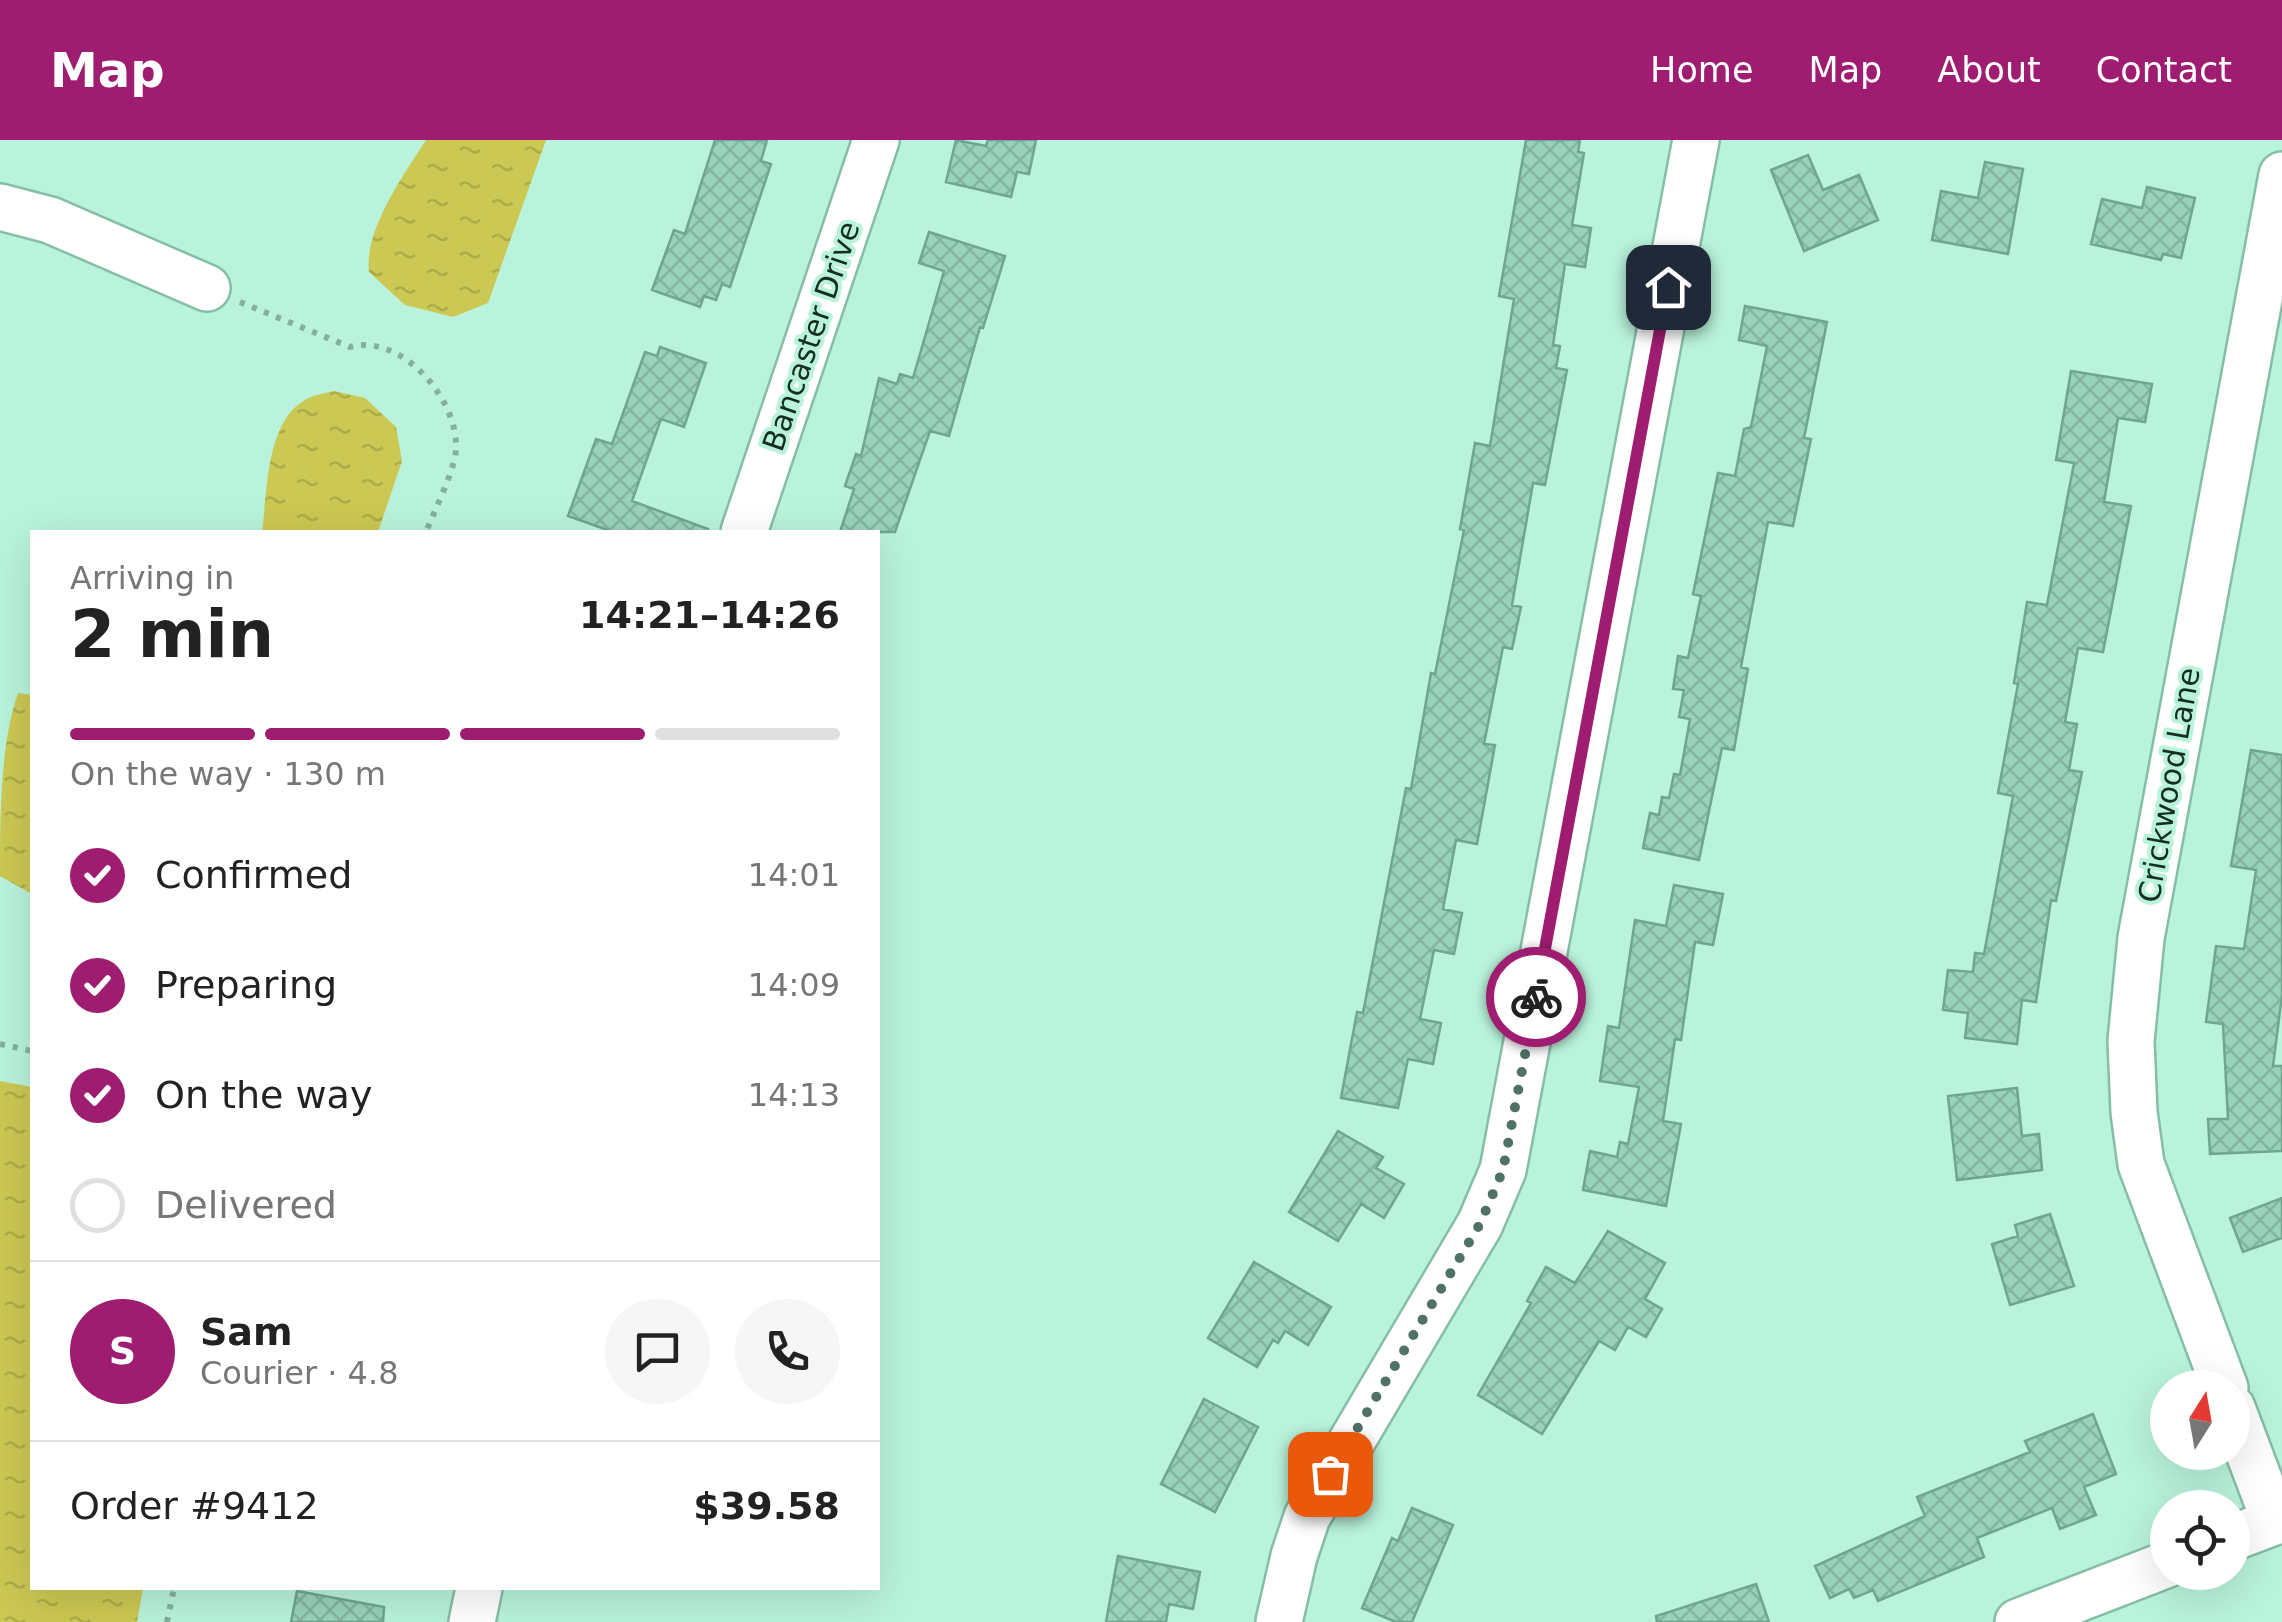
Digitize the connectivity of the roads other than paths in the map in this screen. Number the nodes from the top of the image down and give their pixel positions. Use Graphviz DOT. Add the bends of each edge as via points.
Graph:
graph roads {
  1 [pos="876,140"];
  2 [pos="1696,140"];
  3 [pos="2282,175"];
  4 [pos="0,207"];
  5 [pos="207,288"];
  6 [pos="745,530"];
  7 [pos="2218,1370"];
  8 [pos="2250,1452"];
  9 [pos="2278,1520"];
  10 [pos="2250,1531"];
  11 [pos="2150,1571"];
  12 [pos="479,1590"];
  13 [pos="472,1622"];
  14 [pos="1279,1622"];
  15 [pos="2018,1622"];
  1 -- 6 [label="street, Bancaster Drive"];
  2 -- 14 [label="street" via="1503,1170 1480,1224 1307,1518"];
  3 -- 7 [label="street, Crickwood Lane" via="2132,1008 2131,1078 2142,1164"];
  4 -- 5 [label="street" via="50,220"];
  8 -- 9 [label="street"];
  9 -- 10 [label="street"];
  11 -- 15 [label="street"];
  12 -- 13 [label="street"];
}
